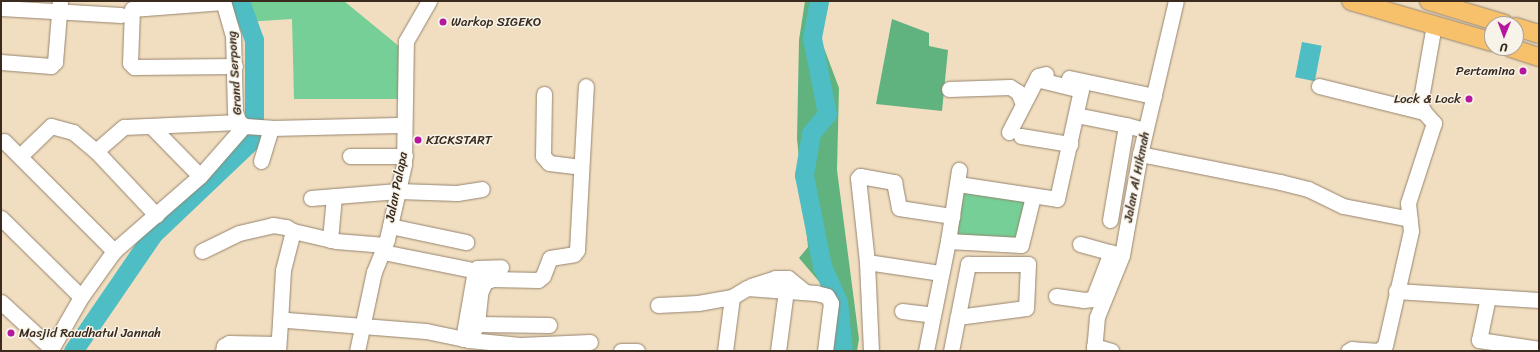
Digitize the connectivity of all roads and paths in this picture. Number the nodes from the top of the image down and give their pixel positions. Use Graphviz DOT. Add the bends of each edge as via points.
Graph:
graph roads {
  1 [pos="429,1"];
  2 [pos="1176,1"];
  3 [pos="1353,1"];
  4 [pos="223,2"];
  5 [pos="1437,2"];
  6 [pos="60,5"];
  7 [pos="1,8"];
  8 [pos="121,14"];
  9 [pos="1484,17"];
  10 [pos="1434,25"];
  11 [pos="1524,29"];
  12 [pos="1539,34"];
  13 [pos="1484,40"];
  14 [pos="1524,52"];
  15 [pos="1539,57"];
  16 [pos="1,62"];
  17 [pos="235,66"];
  18 [pos="1040,80"];
  19 [pos="586,86"];
  20 [pos="1319,86"];
  21 [pos="949,89"];
  22 [pos="544,94"];
  23 [pos="1154,96"];
  24 [pos="1023,104"];
  25 [pos="1424,112"];
  26 [pos="1076,115"];
  27 [pos="243,125"];
  28 [pos="398,125"];
  29 [pos="1126,125"];
  30 [pos="151,126"];
  31 [pos="269,128"];
  32 [pos="1145,130"];
  33 [pos="4,141"];
  34 [pos="1070,144"];
  35 [pos="96,151"];
  36 [pos="1140,154"];
  37 [pos="20,156"];
  38 [pos="350,156"];
  39 [pos="405,156"];
  40 [pos="261,161"];
  41 [pos="581,167"];
  42 [pos="200,176"];
  43 [pos="482,189"];
  44 [pos="398,191"];
  45 [pos="334,196"];
  46 [pos="1033,196"];
  47 [pos="311,198"];
  48 [pos="156,215"];
  49 [pos="952,216"];
  50 [pos="1,218"];
  51 [pos="1410,219"];
  52 [pos="1110,220"];
  53 [pos="390,226"];
  54 [pos="292,231"];
  55 [pos="330,240"];
  56 [pos="948,241"];
  57 [pos="466,242"];
  58 [pos="1080,244"];
  59 [pos="384,249"];
  60 [pos="114,251"];
  61 [pos="202,251"];
  62 [pos="1117,254"];
  63 [pos="867,262"];
  64 [pos="501,267"];
  65 [pos="468,269"];
  66 [pos="941,273"];
  67 [pos="747,288"];
  68 [pos="786,290"];
  69 [pos="805,292"];
  70 [pos="1396,292"];
  71 [pos="1056,296"];
  72 [pos="82,297"];
  73 [pos="732,297"];
  74 [pos="1488,297"];
  75 [pos="1539,300"];
  76 [pos="658,305"];
  77 [pos="3,309"];
  78 [pos="902,311"];
  79 [pos="933,314"];
  80 [pos="958,317"];
  81 [pos="280,322"];
  82 [pos="363,324"];
  83 [pos="477,324"];
  84 [pos="549,325"];
  85 [pos="466,339"];
  86 [pos="590,342"];
  87 [pos="278,348"];
  88 [pos="1094,349"];
  89 [pos="1539,349"];
  90 [pos="50,350"];
  91 [pos="223,351"];
  92 [pos="357,351"];
  93 [pos="621,351"];
  94 [pos="637,351"];
  95 [pos="725,351"];
  96 [pos="778,351"];
  97 [pos="825,351"];
  98 [pos="871,351"];
  99 [pos="926,351"];
  100 [pos="951,351"];
  101 [pos="1111,351"];
  102 [pos="1348,351"];
  1 -- 39 [label="street, Jalan Palapa" via="405,44"];
  2 -- 23 [label="street, Jalan Al Hikmah"];
  3 -- 10 [label="main road"];
  4 -- 17 [label="street, Grand Serpong" via="233,35"];
  4 -- 17 [label="street" via="132,9 130,63 134,67"];
  5 -- 9 [label="main road"];
  6 -- 7 [label="street"];
  6 -- 8 [label="street"];
  6 -- 16 [label="street" via="55,62 51,66"];
  10 -- 13 [label="main road"];
  10 -- 25 [label="street" via="1420,104"];
  11 -- 12 [label="main road"];
  14 -- 15 [label="main road"];
  17 -- 27 [label="street, Grand Serpong" via="235,112"];
  18 -- 26 [label="street" via="1080,87"];
  19 -- 41 [label="street"];
  20 -- 25 [label="street"];
  21 -- 24 [label="street" via="1010,87 1018,92"];
  22 -- 41 [label="street" via="543,156 549,163"];
  23 -- 24 [label="street" via="1044,74 1038,76"];
  23 -- 32 [label="street, Jalan Al Hikmah"];
  24 -- 34 [label="street" via="1015,134"];
  25 -- 51 [label="street" via="1434,123 1408,203"];
  26 -- 29 [label="street"];
  26 -- 34 [label="street"];
  27 -- 30 [label="street"];
  27 -- 31 [label="street"];
  27 -- 42 [label="street"];
  28 -- 31 [label="street"];
  29 -- 32 [label="street"];
  29 -- 52 [label="street"];
  30 -- 35 [label="street" via="124,127"];
  30 -- 42 [label="street"];
  31 -- 40 [label="street"];
  32 -- 36 [label="street, Jalan Al Hikmah"];
  33 -- 37 [label="street"];
  34 -- 46 [label="street" via="1057,199"];
  35 -- 37 [label="street" via="72,132 51,126"];
  35 -- 48 [label="street"];
  36 -- 51 [label="street" via="1280,182 1308,189 1343,206"];
  36 -- 62 [label="street, Jalan Al Hikmah"];
  37 -- 60 [label="street"];
  38 -- 39 [label="street"];
  39 -- 44 [label="street, Jalan Palapa"];
  41 -- 83 [label="street" via="577,250 568,255 550,258 543,276 538,280 488,280 480,293"];
  42 -- 48 [label="street"];
  43 -- 44 [label="street" via="457,193"];
  44 -- 45 [label="street"];
  44 -- 53 [label="street, Jalan Palapa"];
  45 -- 47 [label="street"];
  45 -- 55 [label="street"];
  46 -- 49 [label="street" via="959,177"];
  46 -- 56 [label="street" via="1021,245"];
  48 -- 60 [label="street"];
  49 -- 56 [label="street"];
  49 -- 63 [label="street" via="900,208 896,204 894,182 859,177 857,181"];
  50 -- 72 [label="street"];
  51 -- 70 [label="street" via="1411,232"];
  53 -- 57 [label="street"];
  53 -- 59 [label="street, Jalan Palapa"];
  54 -- 55 [label="street"];
  54 -- 61 [label="street" via="286,226 273,225 239,233"];
  54 -- 81 [label="street" via="283,270"];
  55 -- 59 [label="street"];
  56 -- 66 [label="street"];
  58 -- 62 [label="street"];
  59 -- 65 [label="street"];
  59 -- 82 [label="street, Jalan Palapa" via="374,272"];
  60 -- 72 [label="street"];
  62 -- 71 [label="street" via="1093,299"];
  62 -- 88 [label="street, Jalan Al Hikmah" via="1097,317"];
  63 -- 66 [label="street"];
  63 -- 98 [label="street"];
  64 -- 85 [label="street" via="475,270"];
  66 -- 79 [label="street"];
  67 -- 68 [label="street"];
  67 -- 69 [label="street" via="763,280 788,278"];
  67 -- 73 [label="street"];
  68 -- 69 [label="street"];
  68 -- 96 [label="street"];
  69 -- 97 [label="street" via="830,299"];
  70 -- 74 [label="street"];
  70 -- 102 [label="street" via="1384,348 1379,351"];
  72 -- 90 [label="street"];
  73 -- 76 [label="street" via="698,303"];
  73 -- 95 [label="street"];
  74 -- 75 [label="street"];
  74 -- 89 [label="street" via="1479,340"];
  77 -- 90 [label="street"];
  78 -- 79 [label="street"];
  79 -- 99 [label="street"];
  80 -- 80 [label="street" via="1026,308 1028,264 968,264"];
  80 -- 100 [label="street"];
  81 -- 82 [label="street" via="287,320"];
  81 -- 87 [label="street"];
  82 -- 85 [label="street" via="426,331"];
  82 -- 92 [label="street, Jalan Palapa"];
  83 -- 84 [label="street"];
  83 -- 85 [label="street"];
  85 -- 86 [label="street" via="520,345"];
  87 -- 91 [label="street" via="229,343 224,346"];
  88 -- 101 [label="street"];
  93 -- 94 [label="street"];
}
